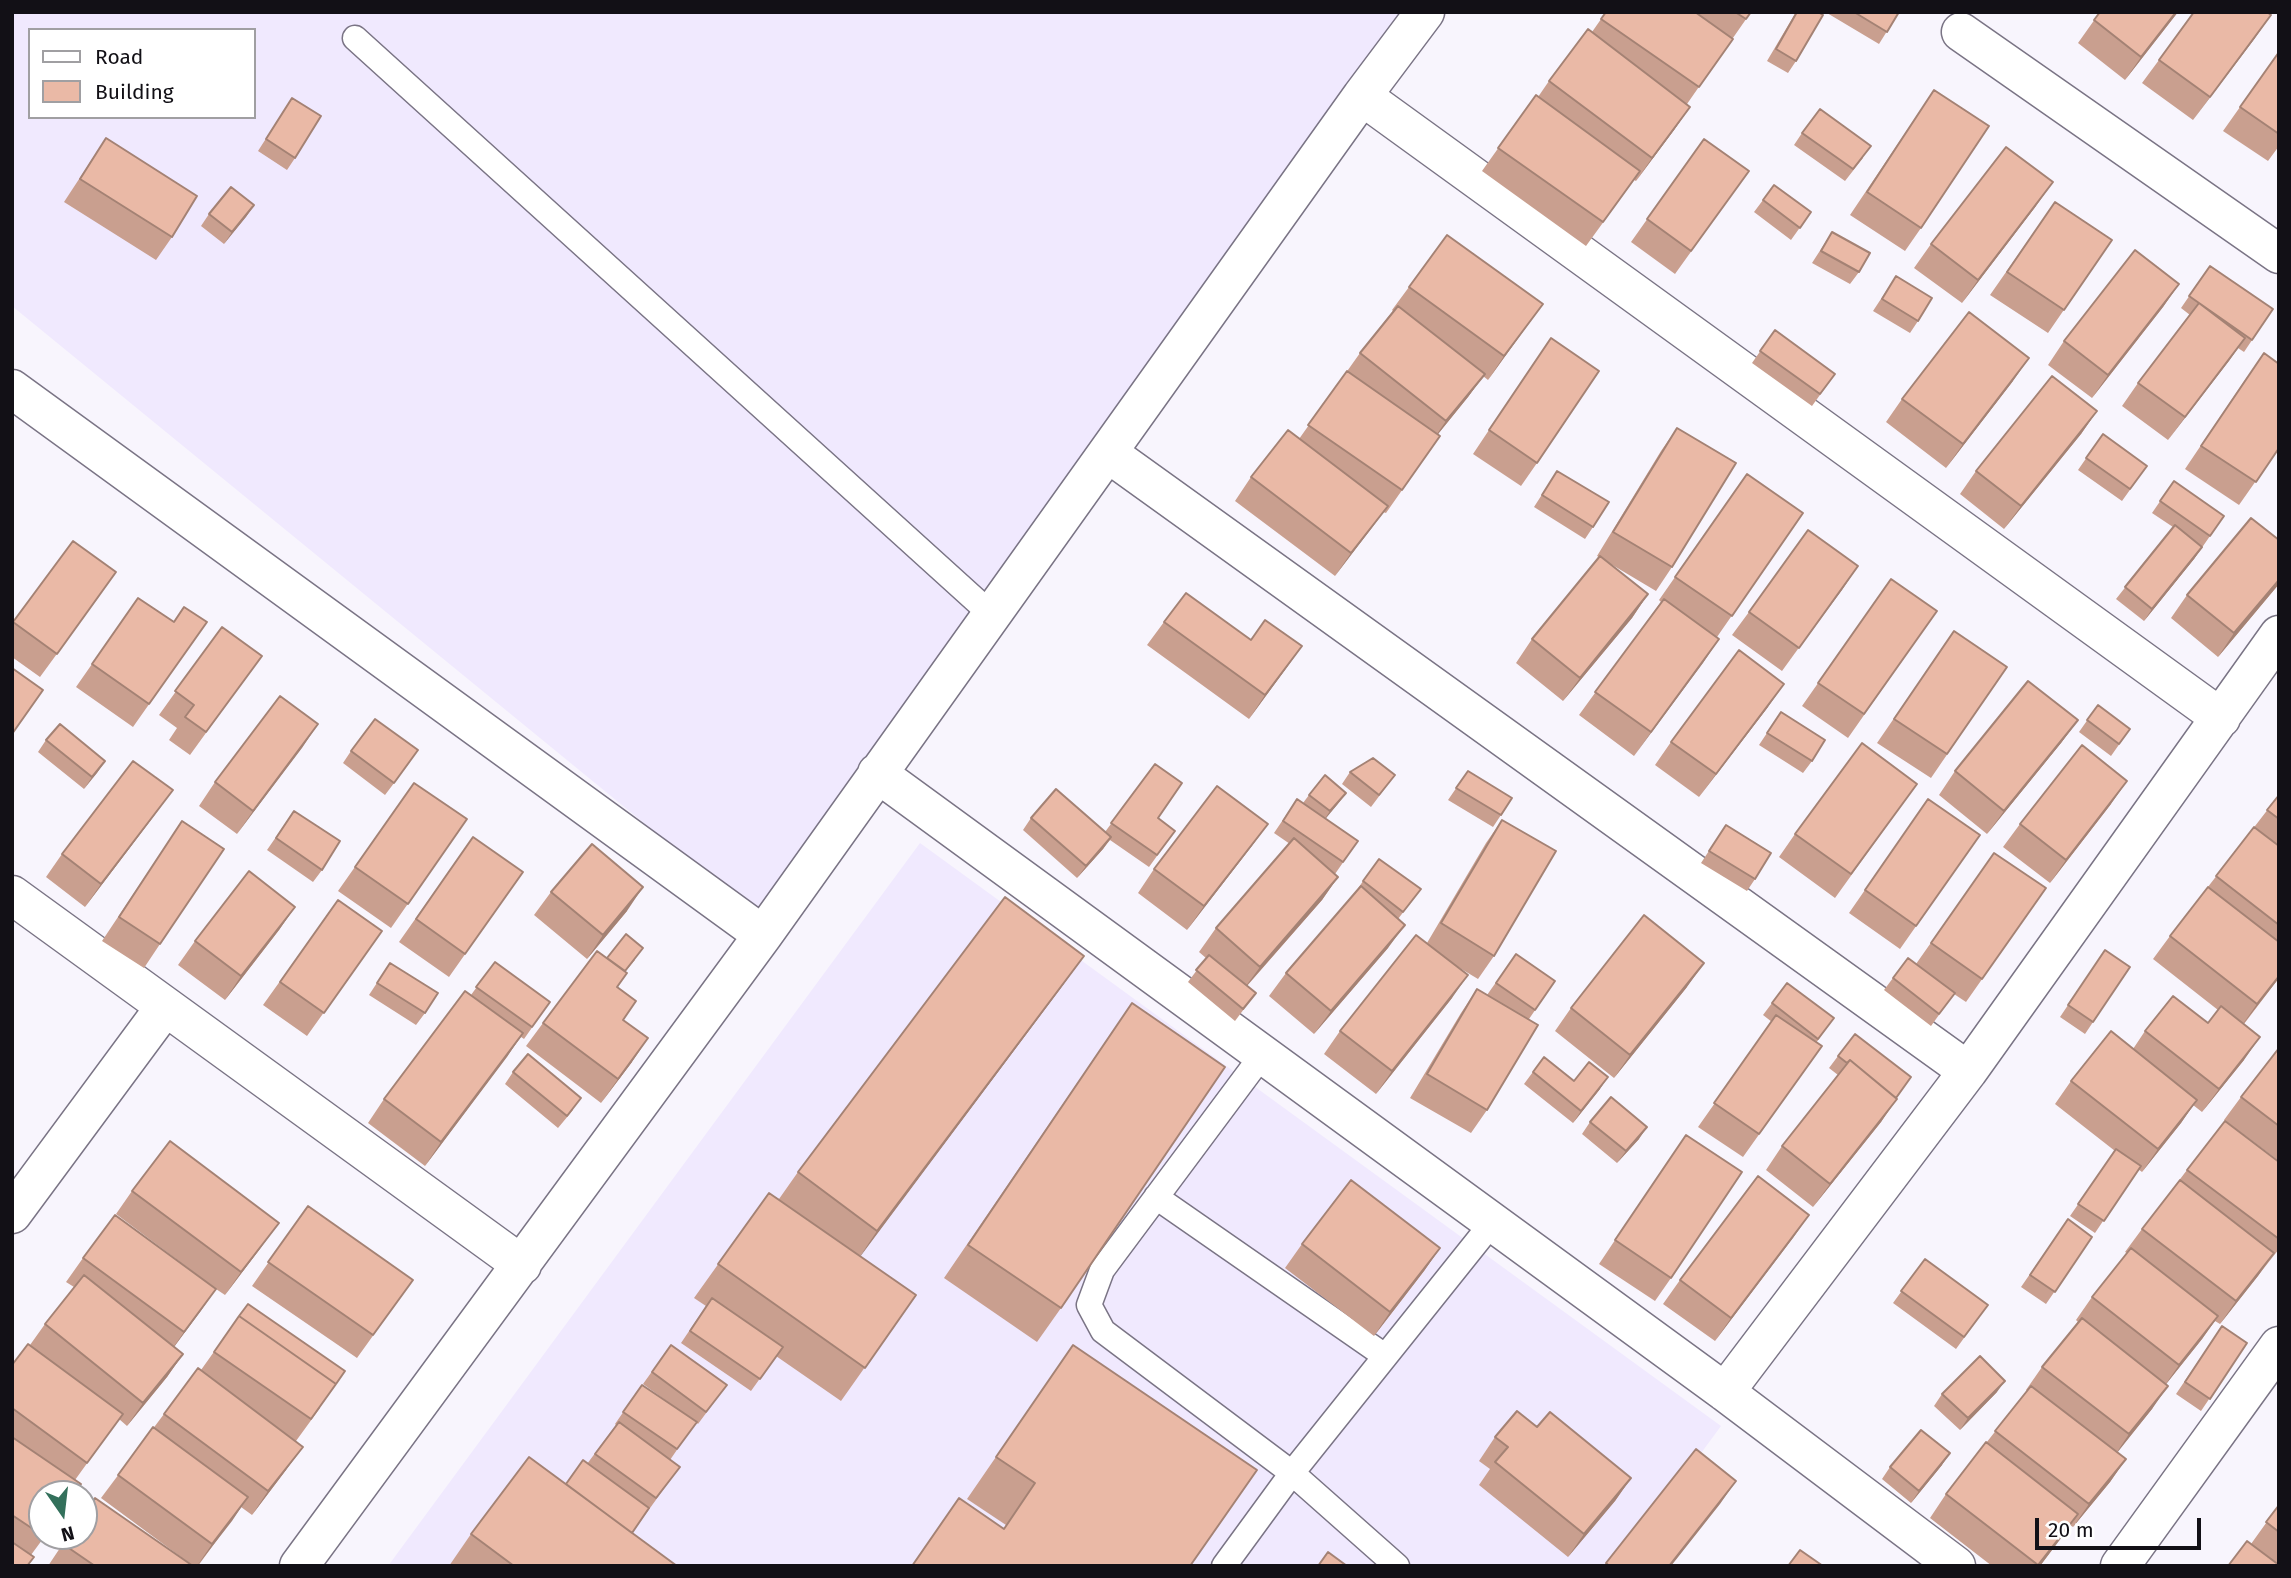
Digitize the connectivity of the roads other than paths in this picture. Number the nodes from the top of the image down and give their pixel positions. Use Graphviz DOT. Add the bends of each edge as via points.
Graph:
graph roads {
  1 [pos="1424,12"];
  2 [pos="1961,32"];
  3 [pos="355,38"];
  4 [pos="1362,96"];
  5 [pos="2279,254"];
  6 [pos="12,389"];
  7 [pos="1108,453"];
  8 [pos="992,615"];
  9 [pos="2279,635"];
  10 [pos="2221,718"];
  11 [pos="877,773"];
  12 [pos="12,895"];
  13 [pos="763,935"];
  14 [pos="164,1007"];
  15 [pos="1263,1055"];
  16 [pos="1968,1071"];
  17 [pos="1156,1197"];
  18 [pos="12,1213"];
  19 [pos="1492,1223"];
  20 [pos="522,1265"];
  21 [pos="2279,1346"];
  22 [pos="1385,1356"];
  23 [pos="1725,1392"];
  24 [pos="1292,1473"];
  25 [pos="299,1566"];
  26 [pos="1224,1566"];
  27 [pos="1397,1566"];
  28 [pos="1956,1566"];
  29 [pos="2120,1566"];
  1 -- 4 [label="street"];
  2 -- 5 [label="street"];
  3 -- 8 [label="lane"];
  4 -- 7 [label="street"];
  4 -- 10 [label="street"];
  6 -- 13 [label="street"];
  7 -- 8 [label="street"];
  7 -- 16 [label="street"];
  8 -- 11 [label="street"];
  9 -- 10 [label="street"];
  10 -- 16 [label="street"];
  11 -- 13 [label="street"];
  11 -- 15 [label="street"];
  12 -- 14 [label="street"];
  13 -- 20 [label="street"];
  14 -- 18 [label="street"];
  14 -- 20 [label="street"];
  15 -- 17 [label="lane"];
  15 -- 19 [label="street"];
  16 -- 23 [label="street"];
  17 -- 22 [label="lane"];
  17 -- 24 [label="lane" via="1102,1270 1089,1305 1103,1331"];
  19 -- 22 [label="lane"];
  19 -- 23 [label="street"];
  20 -- 25 [label="street"];
  21 -- 29 [label="street"];
  22 -- 24 [label="lane"];
  23 -- 28 [label="street"];
  24 -- 26 [label="lane"];
  24 -- 27 [label="lane"];
}
